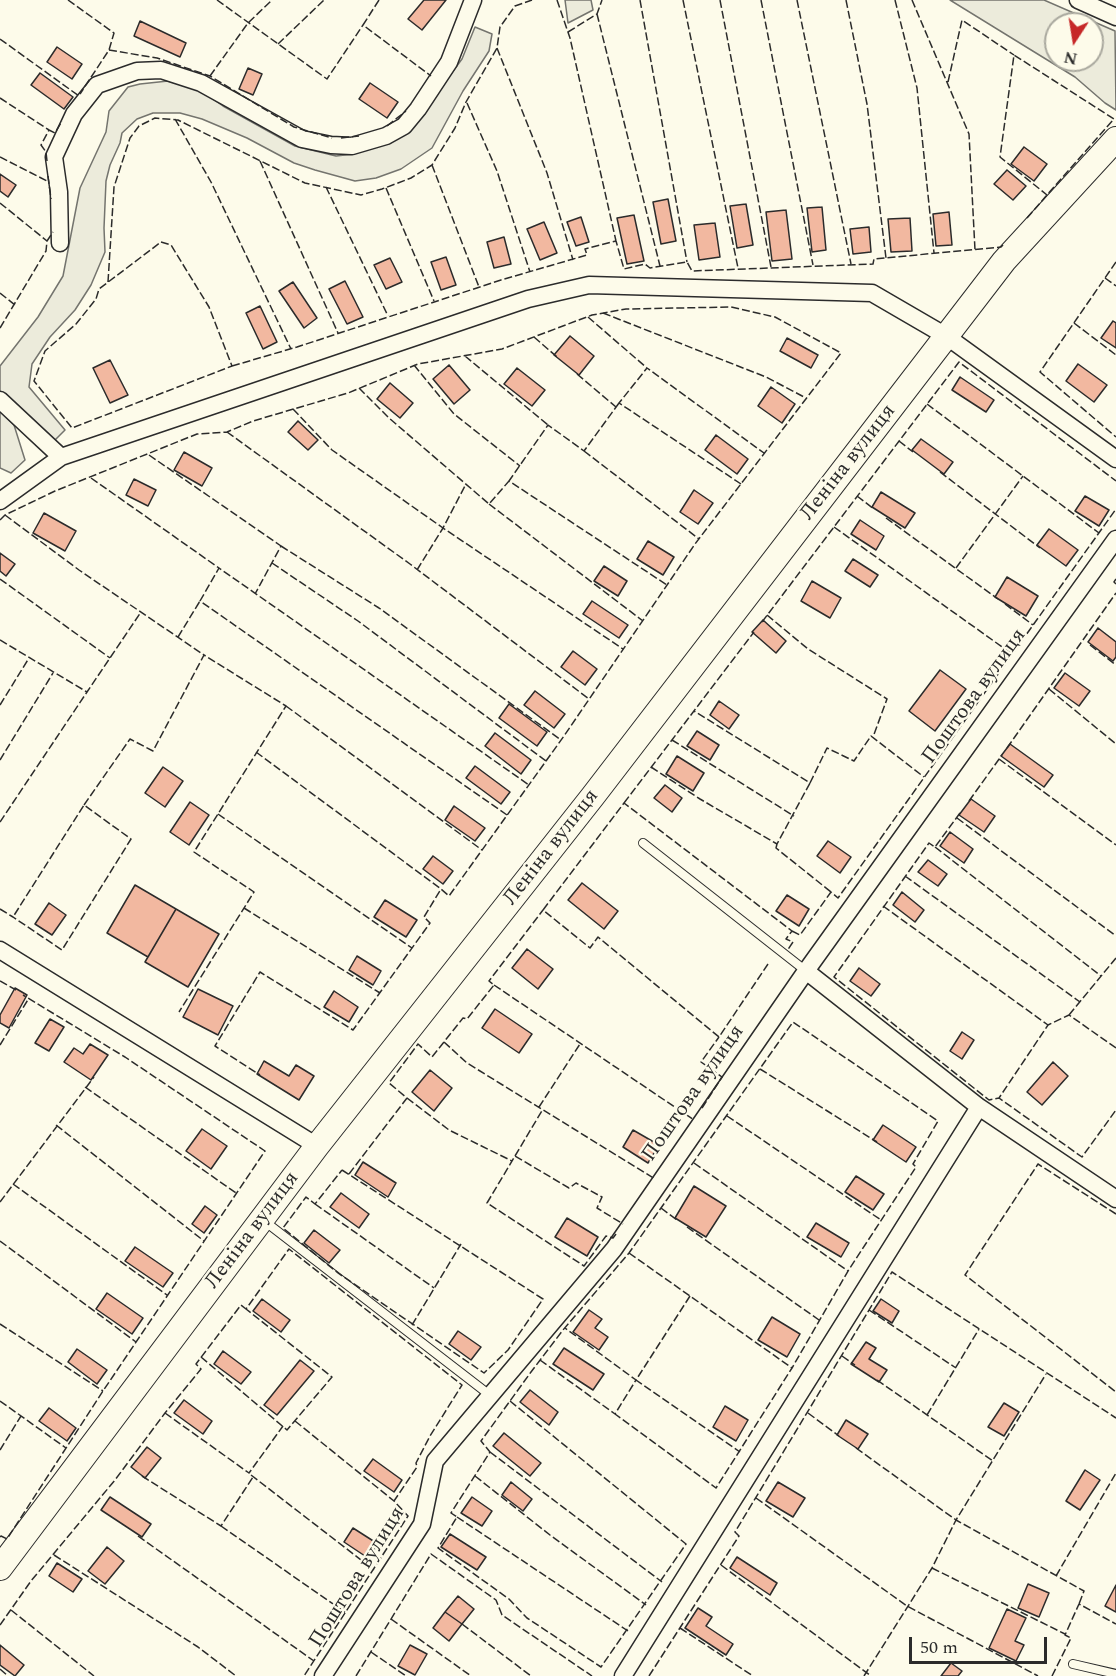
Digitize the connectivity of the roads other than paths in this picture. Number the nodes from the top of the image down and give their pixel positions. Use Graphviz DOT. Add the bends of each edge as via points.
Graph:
graph roads {
  1 [pos="473,0"];
  2 [pos="1078,0"];
  3 [pos="1116,17"];
  4 [pos="1116,139"];
  5 [pos="60,243"];
  6 [pos="946,336"];
  7 [pos="0,400"];
  8 [pos="61,457"];
  9 [pos="1116,459"];
  10 [pos="0,501"];
  11 [pos="1116,539"];
  12 [pos="643,843"];
  13 [pos="0,950"];
  14 [pos="806,971"];
  15 [pos="979,1107"];
  16 [pos="317,1146"];
  17 [pos="1116,1199"];
  18 [pos="262,1220"];
  19 [pos="491,1396"];
  20 [pos="0,1568"];
  21 [pos="1073,1664"];
  22 [pos="1116,1674"];
  23 [pos="323,1676"];
  24 [pos="623,1676"];
  1 -- 5 [label="street" via="449,62 404,126 352,146 302,139 201,83 161,70 137,71 97,85 74,114 54,157"];
  2 -- 3 [label="street"];
  4 -- 6 [label="street, Леніна вулиця" via="1004,261"];
  6 -- 8 [label="street" via="872,293 589,285 528,299"];
  6 -- 9 [label="street"];
  6 -- 16 [label="street, Леніна вулиця" via="593,796"];
  7 -- 8 [label="street"];
  8 -- 10 [label="street"];
  11 -- 14 [label="street, Поштова вулиця"];
  12 -- 14 [label="lane"];
  13 -- 16 [label="street"];
  14 -- 15 [label="street"];
  14 -- 19 [label="street, Поштова вулиця" via="614,1249"];
  15 -- 17 [label="street"];
  15 -- 24 [label="street"];
  16 -- 18 [label="street, Леніна вулиця"];
  18 -- 19 [label="lane"];
  18 -- 20 [label="street, Леніна вулиця"];
  19 -- 23 [label="street, Поштова вулиця" via="435,1461 422,1524"];
  21 -- 22 [label="lane"];
}
